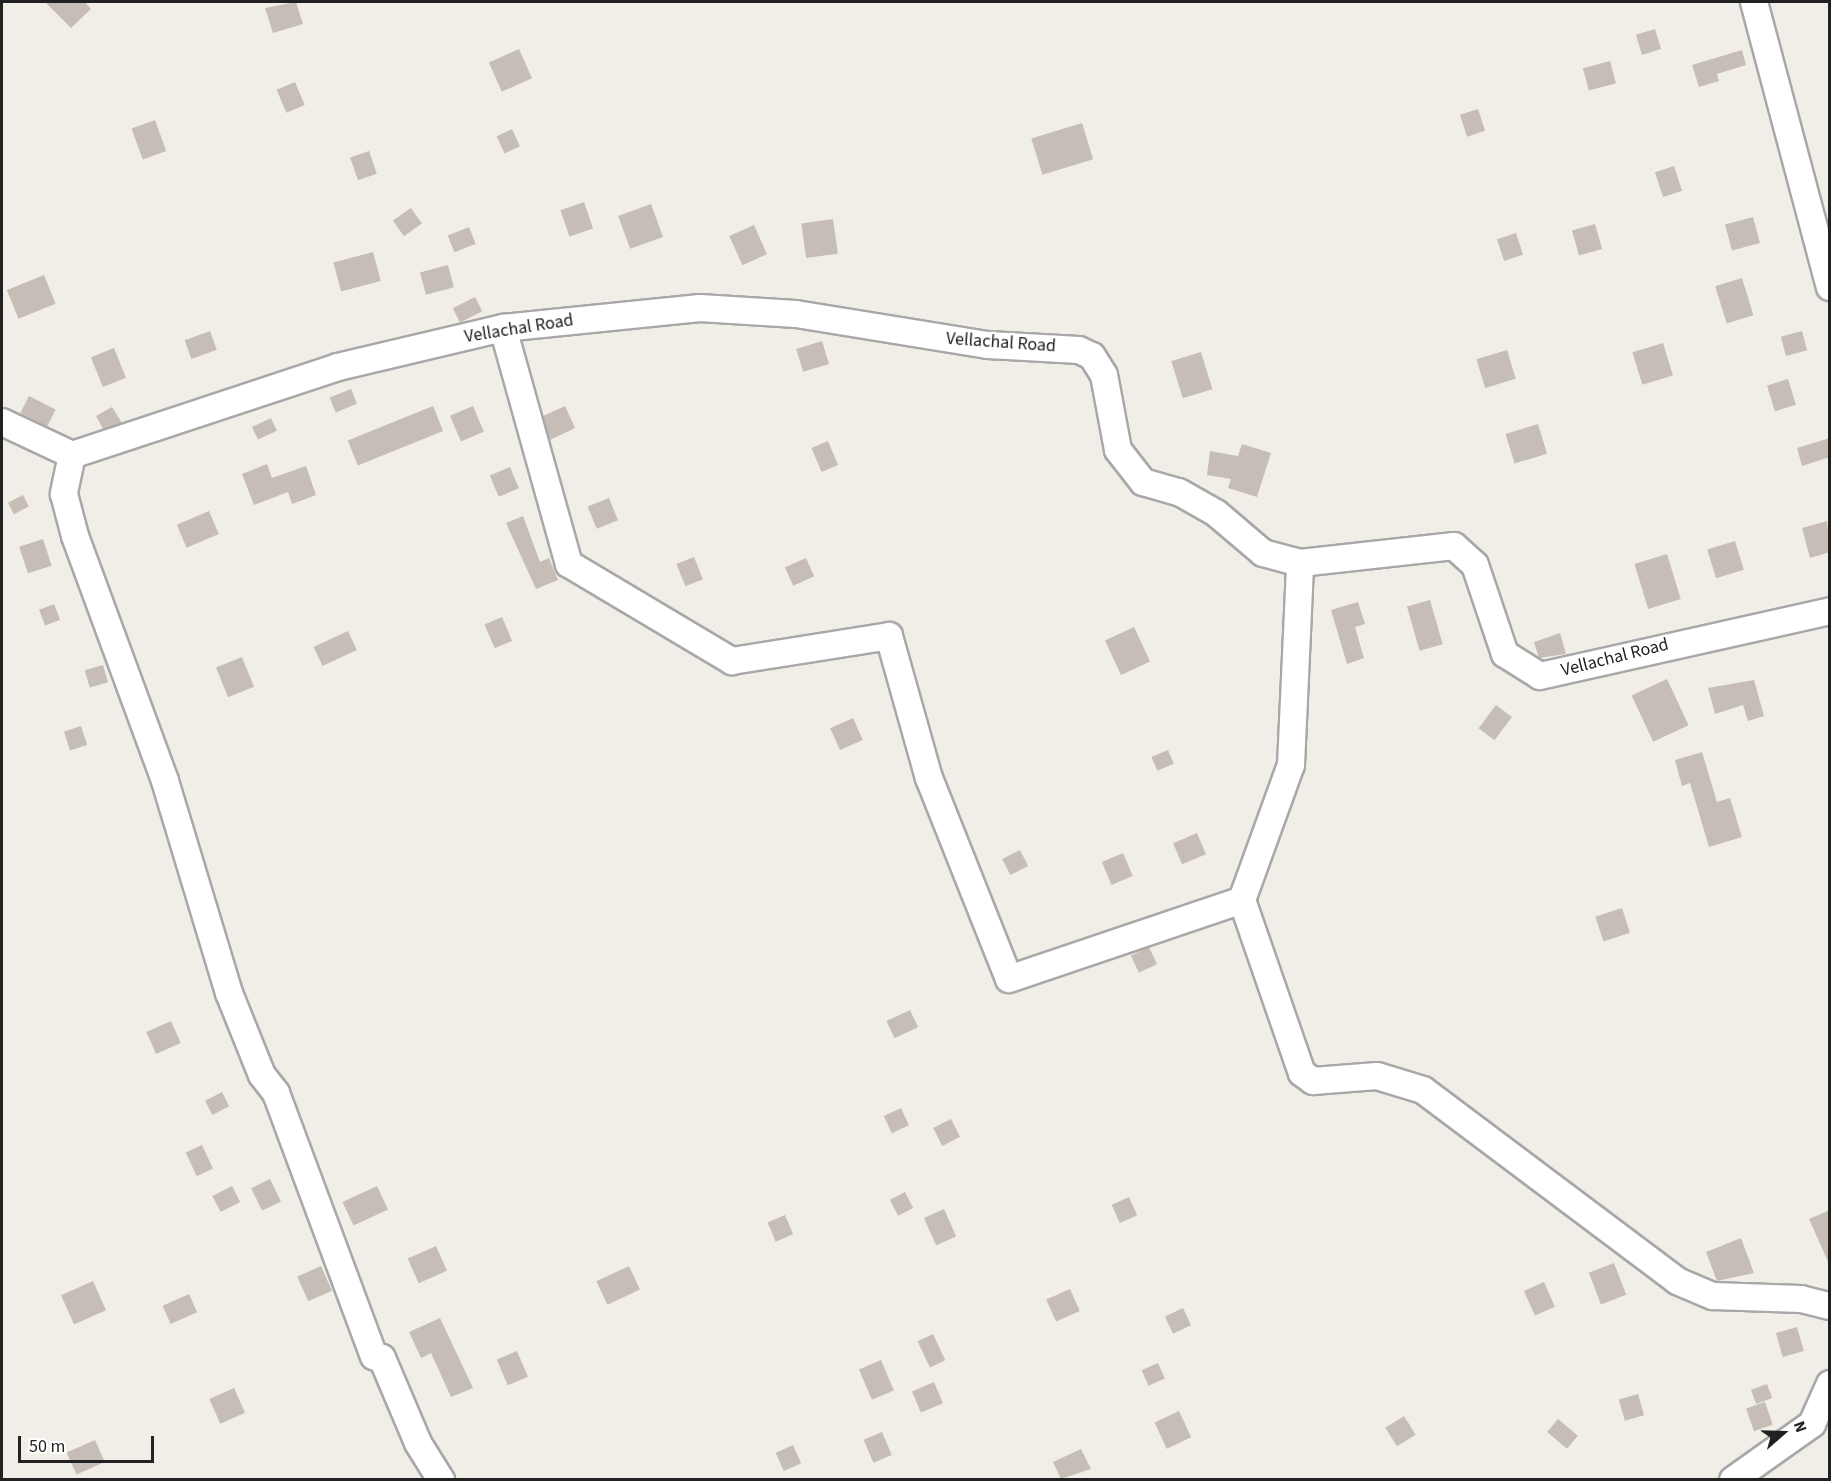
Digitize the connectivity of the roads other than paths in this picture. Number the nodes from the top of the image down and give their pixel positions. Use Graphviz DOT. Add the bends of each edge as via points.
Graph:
graph roads {
  1 [pos="1754,2"];
  2 [pos="1830,287"];
  3 [pos="503,328"];
  4 [pos="2,422"];
  5 [pos="72,455"];
  6 [pos="1300,563"];
  7 [pos="1830,611"];
  8 [pos="1242,900"];
  9 [pos="1830,1306"];
  10 [pos="1830,1384"];
  11 [pos="441,1479"];
  12 [pos="1733,1479"];
  1 -- 2 [label="street"];
  3 -- 5 [label="street, Vellachal Road" via="338,367"];
  3 -- 6 [label="street, Vellachal Road" via="700,308 796,314 988,345 1079,350 1092,356 1104,375 1118,450 1143,482 1179,492 1216,513 1263,553"];
  3 -- 8 [label="street" via="569,564 732,661 889,636 929,778 1009,979"];
  4 -- 5 [label="street"];
  5 -- 11 [label="street" via="64,494 75,536 165,781 229,993 262,1075 276,1093 374,1356 382,1358 418,1443"];
  6 -- 7 [label="street, Vellachal Road" via="1454,546 1474,565 1505,654 1540,676"];
  6 -- 8 [label="street" via="1291,765"];
  8 -- 9 [label="street" via="1292,1051 1308,1077 1355,1074 1423,1090 1677,1281 1713,1296 1801,1299"];
  10 -- 12 [label="street" via="1812,1424"];
}
